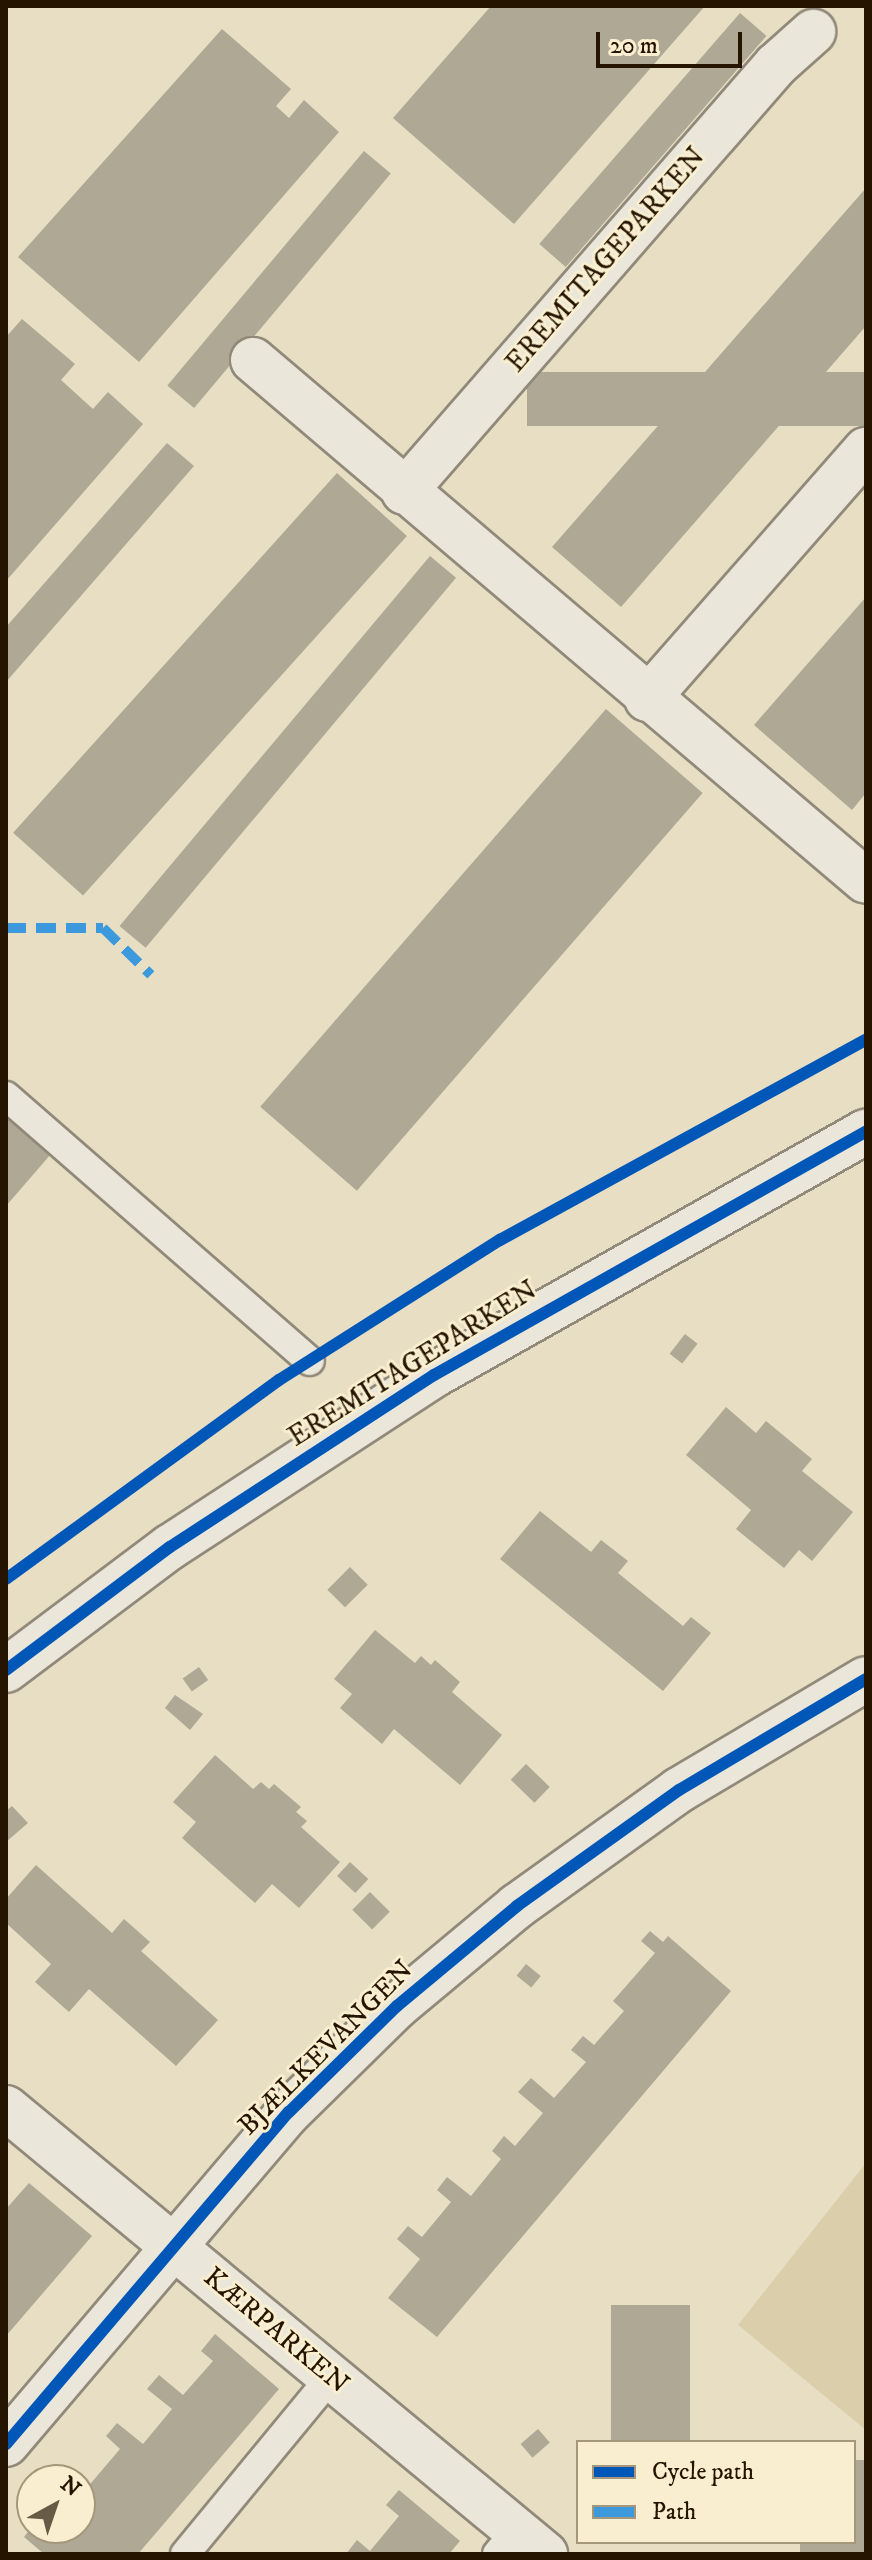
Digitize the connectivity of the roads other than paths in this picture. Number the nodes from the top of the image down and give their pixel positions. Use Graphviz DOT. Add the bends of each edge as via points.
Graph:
graph roads {
  1 [pos="813,32"];
  2 [pos="253,360"];
  3 [pos="866,450"];
  4 [pos="404,492"];
  5 [pos="647,699"];
  6 [pos="861,865"];
  7 [pos="6,1096"];
  8 [pos="866,1132"];
  9 [pos="310,1361"];
  10 [pos="6,1670"];
  11 [pos="866,1679"];
  12 [pos="6,2108"];
  13 [pos="173,2246"];
  14 [pos="331,2377"];
  15 [pos="6,2444"];
  16 [pos="520,2546"];
  17 [pos="185,2554"];
  1 -- 4 [label="street, EREMITAGEPARKEN" via="776,65"];
  2 -- 4 [label="street"];
  3 -- 5 [label="street"];
  4 -- 5 [label="street"];
  5 -- 6 [label="street"];
  7 -- 9 [label="lane"];
  8 -- 10 [label="street, EREMITAGEPARKEN" via="434,1375 170,1547"];
  11 -- 13 [label="street, BJÆLKEVANGEN" via="679,1790 517,1906 375,2027"];
  12 -- 13 [label="street, KÆRPARKEN"];
  13 -- 14 [label="street, KÆRPARKEN"];
  13 -- 15 [label="street, BJÆLKEVANGEN"];
  14 -- 16 [label="street, KÆRPARKEN"];
  14 -- 17 [label="lane"];
}
